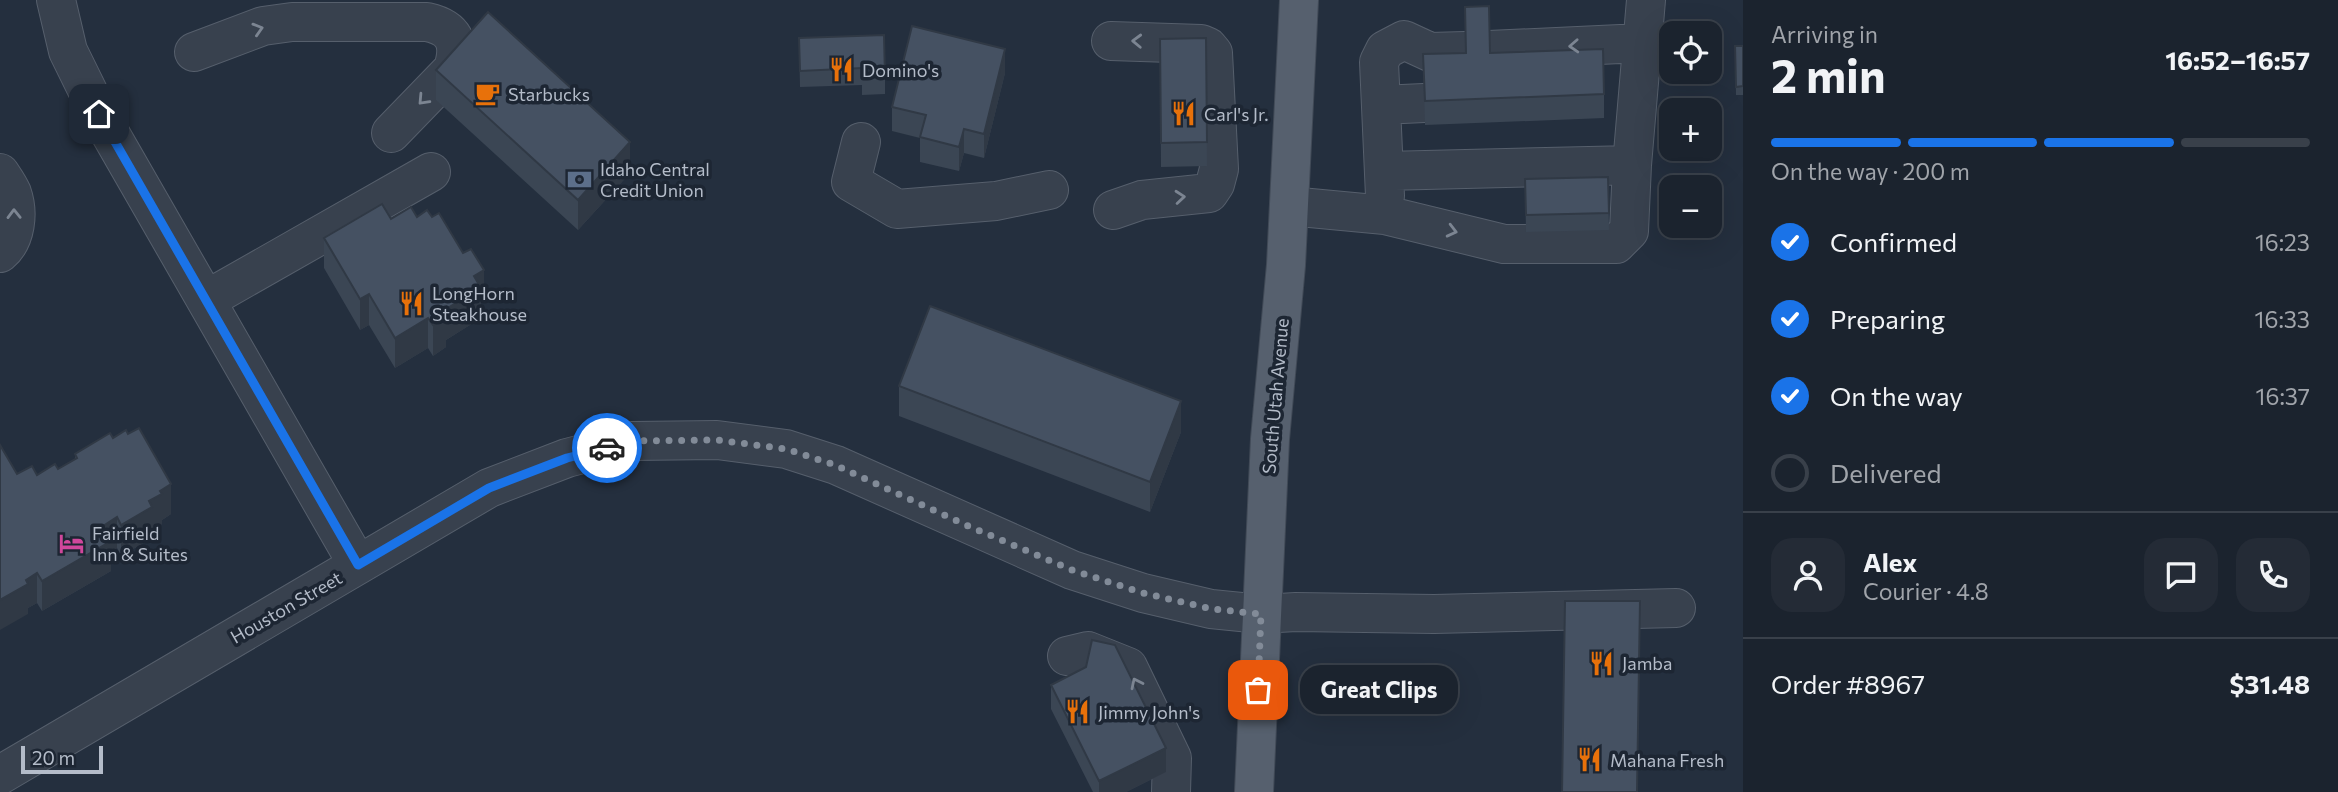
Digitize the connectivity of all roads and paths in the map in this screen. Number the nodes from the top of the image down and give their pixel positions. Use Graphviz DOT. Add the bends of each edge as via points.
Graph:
graph roads {
  1 [pos="57,0"];
  2 [pos="1299,0"];
  3 [pos="1646,0"];
  4 [pos="1111,41"];
  5 [pos="1642,43"];
  6 [pos="194,52"];
  7 [pos="1424,103"];
  8 [pos="1381,105"];
  9 [pos="391,133"];
  10 [pos="861,142"];
  11 [pos="1632,165"];
  12 [pos="1385,171"];
  13 [pos="431,172"];
  14 [pos="0,173"];
  15 [pos="1049,190"];
  16 [pos="1289,206"];
  17 [pos="1113,210"];
  18 [pos="1385,215"];
  19 [pos="0,253"];
  20 [pos="206,300"];
  21 [pos="358,565"];
  22 [pos="1676,608"];
  23 [pos="1261,614"];
  24 [pos="1067,656"];
  25 [pos="0,775"];
  26 [pos="1171,792"];
  27 [pos="1254,792"];
  1 -- 20 [label="street" via="68,51 83,82"];
  2 -- 16 [label="main road, South Utah Avenue"];
  3 -- 5 [label="street"];
  17 -- 4 [label="street, one-way" via="1142,200 1209,193 1219,169 1213,53 1208,47"];
  5 -- 8 [label="street, one-way" via="1430,52 1404,40 1385,50 1379,62"];
  5 -- 11 [label="street" via="1621,95"];
  6 -- 9 [label="street, one-way" via="263,26 292,22 427,22 442,26 456,44 453,69"];
  7 -- 8 [label="street"];
  8 -- 12 [label="street"];
  10 -- 15 [label="street" via="851,182 897,209 996,201"];
  11 -- 12 [label="street"];
  18 -- 11 [label="street, one-way" via="1504,244 1616,244 1629,231"];
  12 -- 18 [label="street"];
  13 -- 20 [label="street"];
  19 -- 14 [label="street, one-way" via="13,238 15,216 12,194"];
  16 -- 18 [label="street"];
  16 -- 23 [label="main road, South Utah Avenue"];
  20 -- 21 [label="street"];
  21 -- 23 [label="street, Houston Street" via="489,488 567,458 632,441 717,440 786,449 835,465 1072,570 1143,593 1212,609"];
  21 -- 25 [label="street, Houston Street"];
  22 -- 23 [label="street, Houston Street"];
  23 -- 27 [label="main road, South Utah Avenue"];
  26 -- 24 [label="street, one-way" via="1172,758 1128,667 1088,651"];
}
